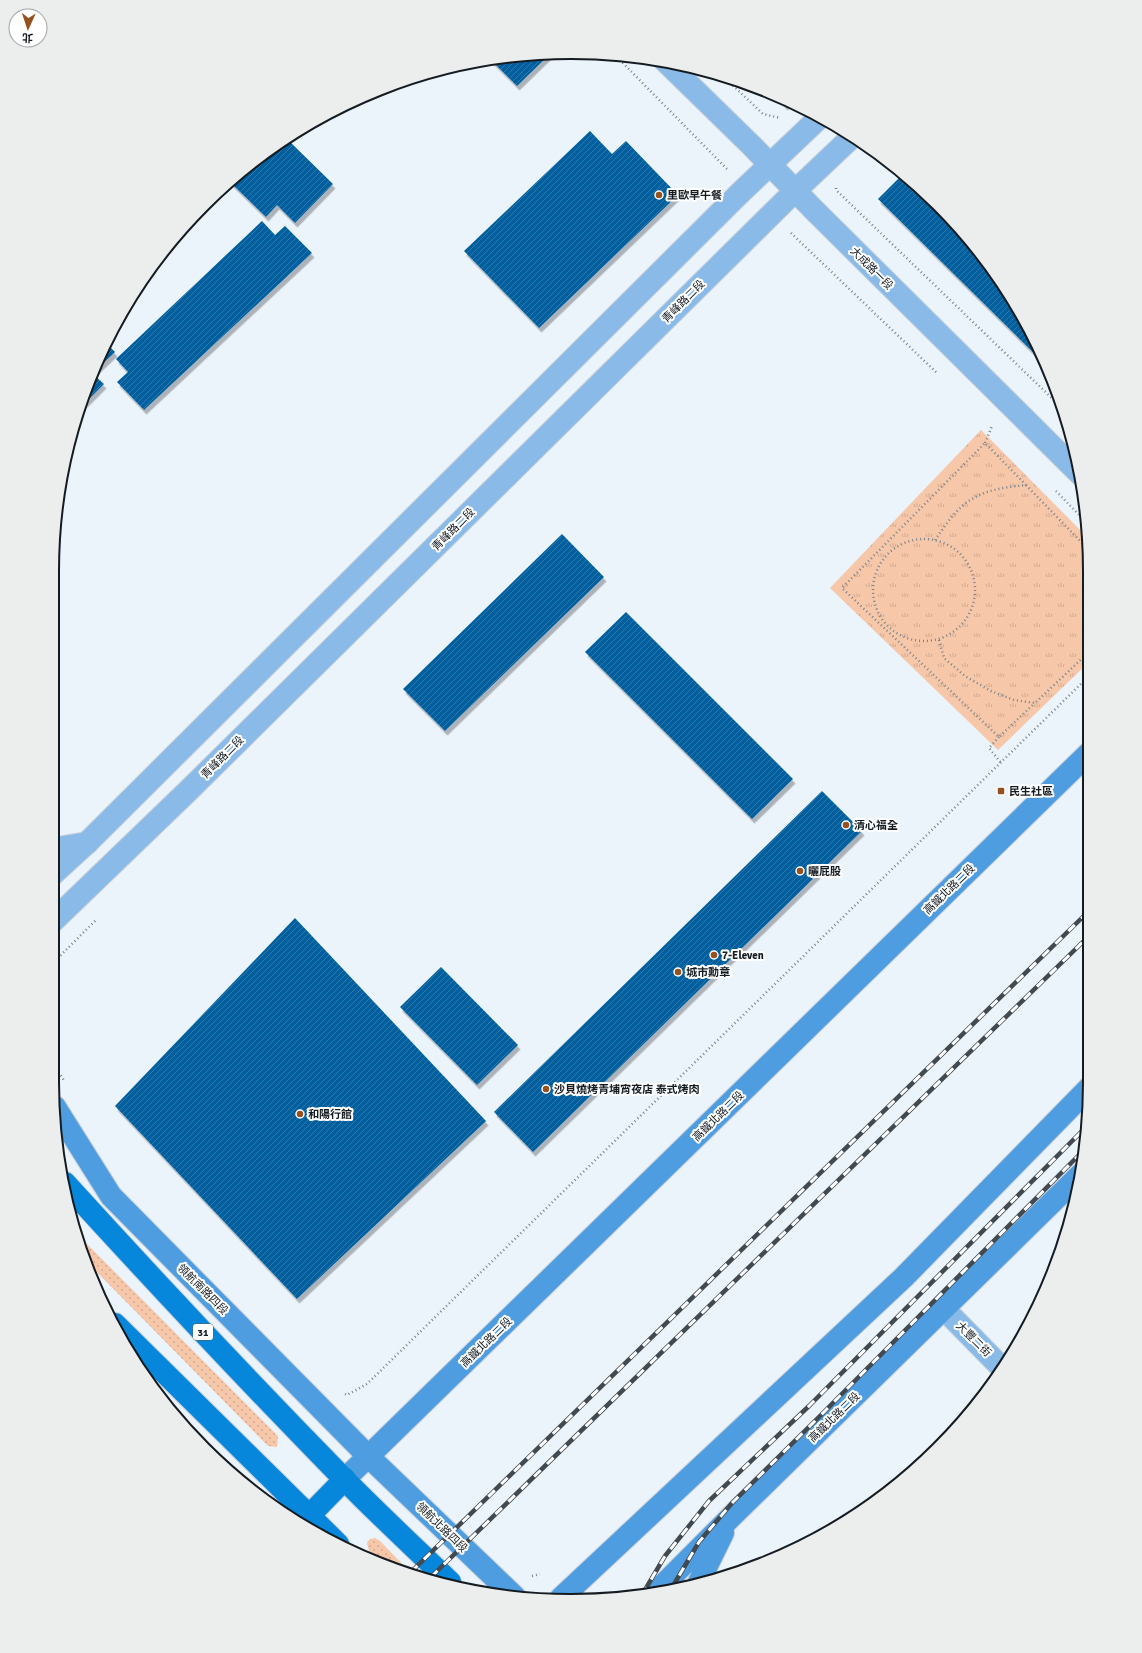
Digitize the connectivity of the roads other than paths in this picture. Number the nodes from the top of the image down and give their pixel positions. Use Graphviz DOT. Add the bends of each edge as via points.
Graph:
graph roads {
  1 [pos="674,70"];
  2 [pos="815,122"];
  3 [pos="848,141"];
  4 [pos="770,164"];
  5 [pos="795,191"];
  6 [pos="1072,466"];
  7 [pos="1083,759"];
  8 [pos="87,843"];
  9 [pos="59,848"];
  10 [pos="59,869"];
  11 [pos="59,915"];
  12 [pos="1083,1095"];
  13 [pos="60,1115"];
  14 [pos="1073,1182"];
  15 [pos="70,1189"];
  16 [pos="944,1309"];
  17 [pos="127,1337"];
  18 [pos="998,1364"];
  19 [pos="369,1457"];
  20 [pos="345,1480"];
  21 [pos="732,1516"];
  22 [pos="302,1517"];
  23 [pos="305,1520"];
  24 [pos="701,1578"];
  25 [pos="447,1579"];
  26 [pos="664,1585"];
  27 [pos="508,1590"];
  28 [pos="565,1594"];
  1 -- 4 [label="street, 大成路一段"];
  2 -- 4 [label="street"];
  3 -- 5 [label="street, 青峰路二段"];
  4 -- 5 [label="street, 大成路一段"];
  4 -- 8 [label="street"];
  5 -- 6 [label="street, 大成路一段"];
  5 -- 11 [label="street, 青峰路二段"];
  7 -- 19 [label="street, 高鐵北路二段"];
  8 -- 9 [label="street"];
  8 -- 10 [label="street"];
  12 -- 28 [label="street" via="904,1277"];
  13 -- 19 [label="street, 領航南路四段" via="111,1196"];
  14 -- 16 [label="street, 高鐵北路二段"];
  15 -- 20 [label="main road, 31"];
  16 -- 18 [label="street, 大豐二街"];
  16 -- 21 [label="street, 高鐵北路二段"];
  17 -- 22 [label="main road"];
  19 -- 20 [label="street, 高鐵北路二段"];
  19 -- 27 [label="street, 領航北路四段"];
  20 -- 23 [label="main road"];
  20 -- 25 [label="main road, 31"];
  21 -- 24 [label="street"];
  21 -- 26 [label="street, 高鐵北路二段"];
}
